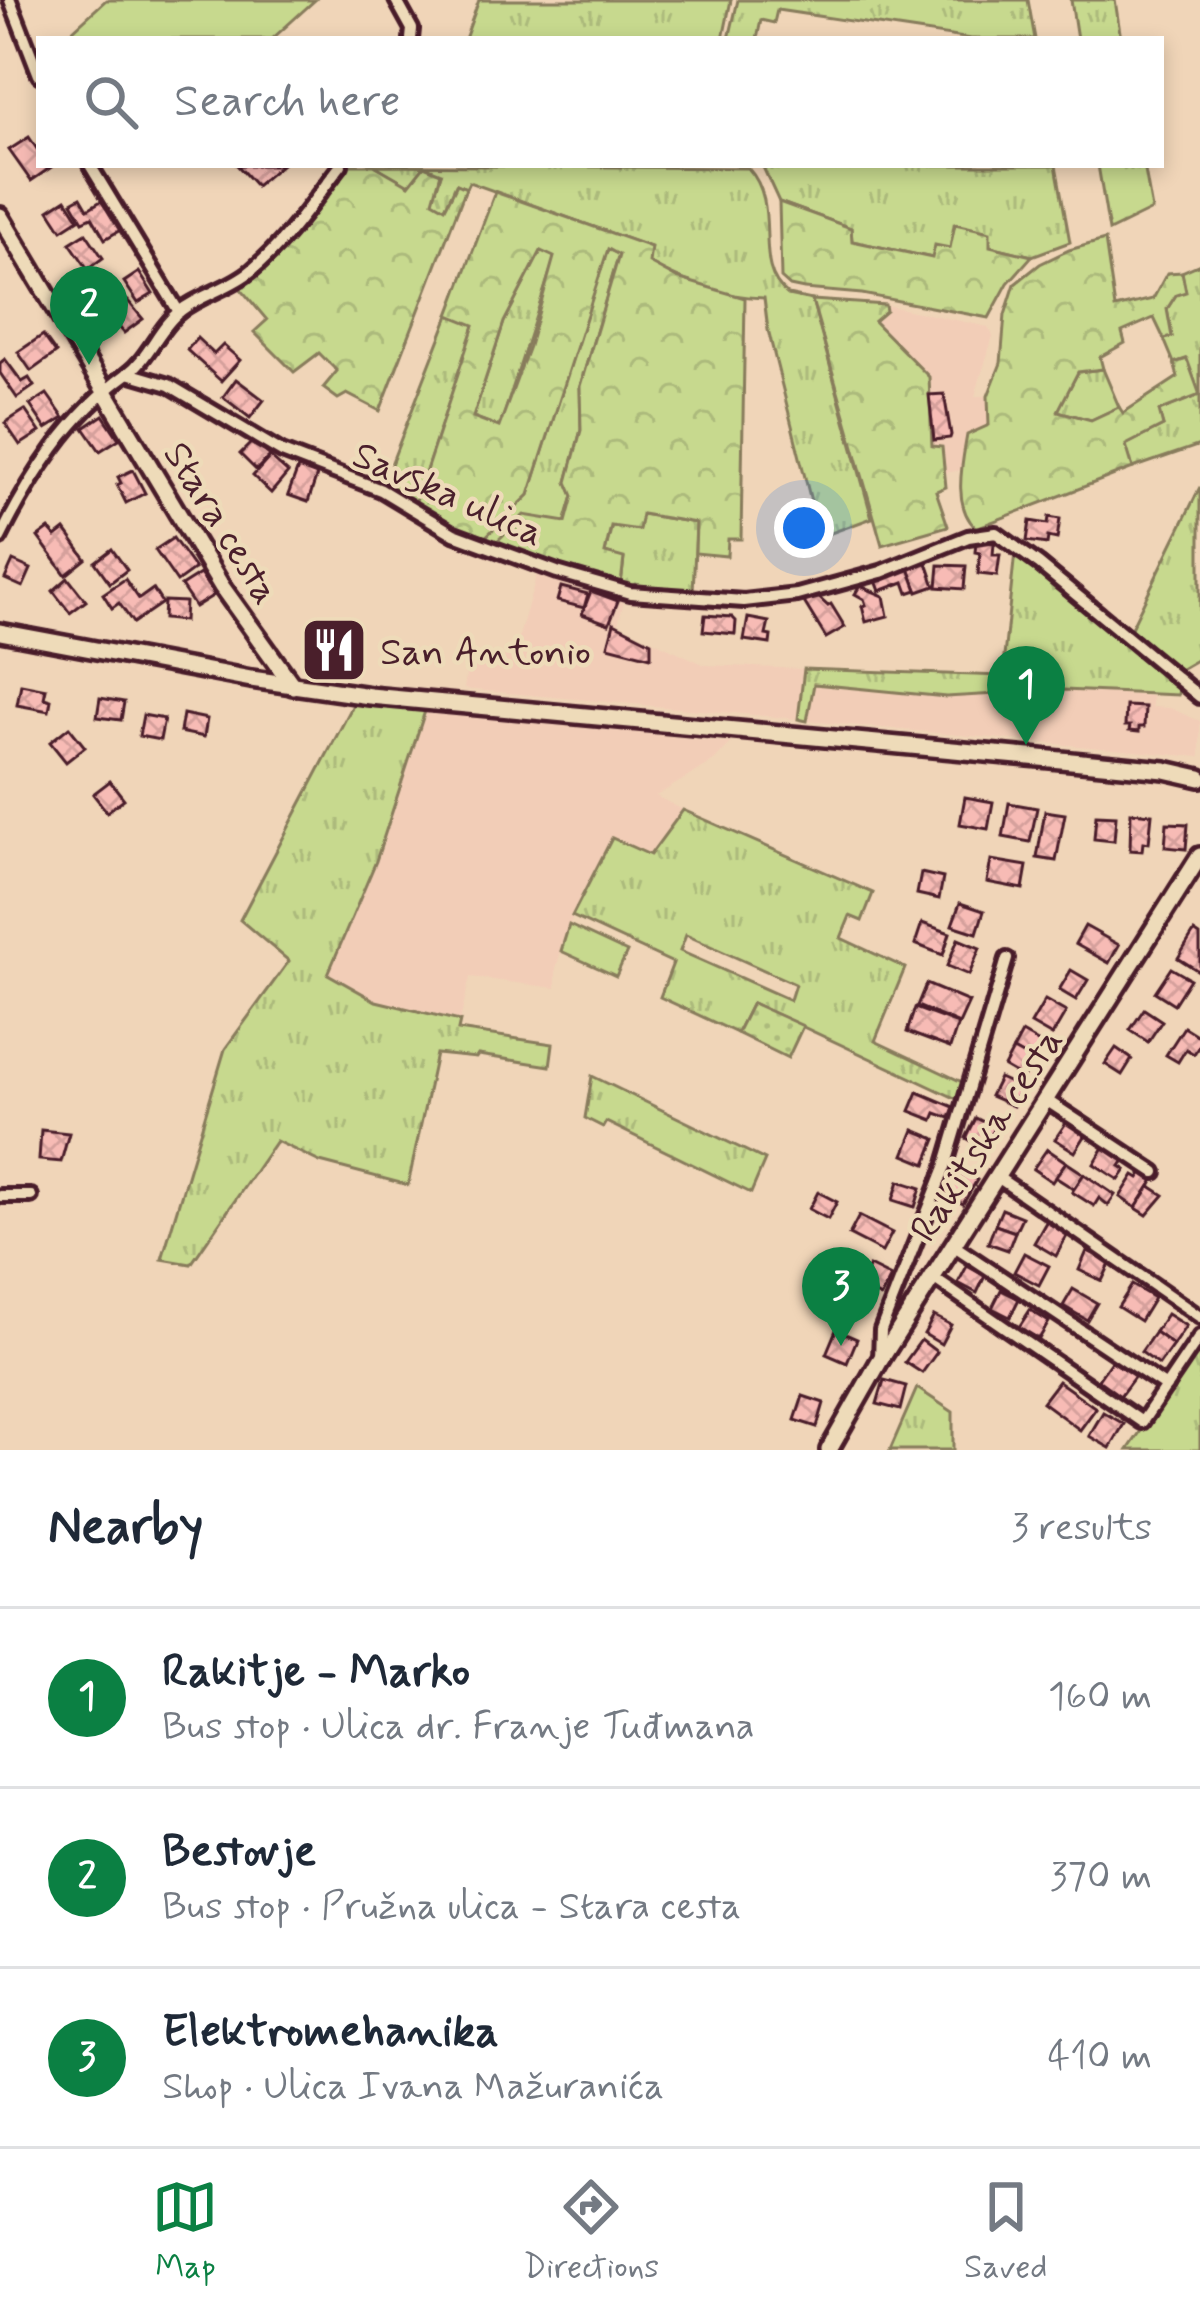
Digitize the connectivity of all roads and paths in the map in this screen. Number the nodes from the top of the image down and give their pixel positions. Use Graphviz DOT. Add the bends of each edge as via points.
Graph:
graph roads {
  1 [pos="10,0"];
  2 [pos="396,0"];
  3 [pos="411,36"];
  4 [pos="36,67"];
  5 [pos="92,168"];
  6 [pos="339,168"];
  7 [pos="0,216"];
  8 [pos="179,312"];
  9 [pos="128,373"];
  10 [pos="104,388"];
  11 [pos="0,507"];
  12 [pos="9,520"];
  13 [pos="0,538"];
  14 [pos="0,632"];
  15 [pos="292,686"];
  16 [pos="1200,698"];
  17 [pos="1200,765"];
  18 [pos="1165,770"];
  19 [pos="1200,778"];
  20 [pos="1200,856"];
  21 [pos="1007,959"];
  22 [pos="1046,1100"];
  23 [pos="1155,1172"];
  24 [pos="996,1176"];
  25 [pos="0,1196"];
  26 [pos="31,1196"];
  27 [pos="953,1245"];
  28 [pos="933,1277"];
  29 [pos="1200,1317"];
  30 [pos="1200,1336"];
  31 [pos="879,1362"];
  32 [pos="1166,1387"];
  33 [pos="830,1450"];
  1 -- 4 [label="street"];
  2 -- 3 [label="street"];
  5 -- 8 [label="street"];
  6 -- 8 [label="street" via="250,272"];
  7 -- 10 [label="main road, Stara cesta"];
  8 -- 9 [label="street"];
  9 -- 10 [label="street"];
  9 -- 16 [label="street, Savska ulica" via="169,385 282,452 381,490 454,534 630,592 781,598 996,533"];
  10 -- 12 [label="street" via="55,443"];
  10 -- 15 [label="main road, Stara cesta" via="222,587"];
  11 -- 12 [label="street"];
  12 -- 13 [label="street"];
  14 -- 15 [label="main road"];
  15 -- 18 [label="main road"];
  17 -- 18 [label="main road"];
  18 -- 19 [label="main road"];
  20 -- 22 [label="main road, Rakitska cesta"];
  21 -- 31 [label="street" via="945,1167 881,1330"];
  22 -- 23 [label="street"];
  22 -- 24 [label="main road, Rakitska cesta"];
  24 -- 27 [label="main road, Rakitska cesta"];
  24 -- 29 [label="street"];
  25 -- 26 [label="street"];
  27 -- 28 [label="main road, Rakitska cesta"];
  27 -- 32 [label="street"];
  28 -- 31 [label="main road, Rakitska cesta"];
  28 -- 32 [label="street" via="1142,1422"];
  30 -- 32 [label="street"];
  31 -- 33 [label="main road, Rakitska cesta"];
}
